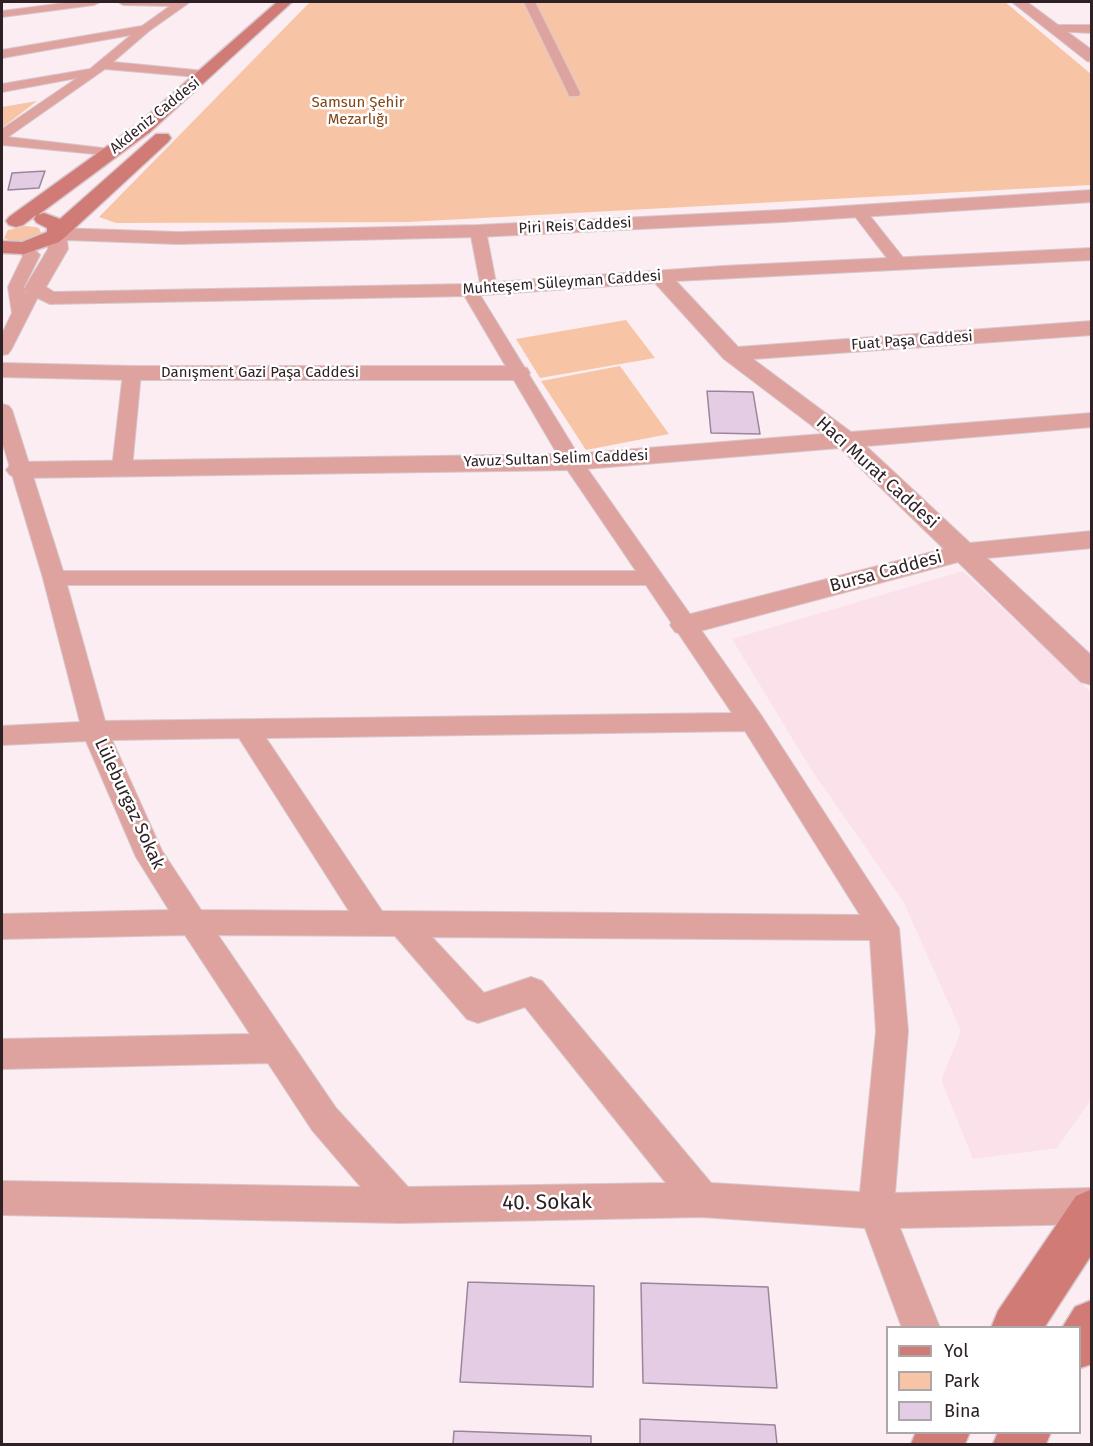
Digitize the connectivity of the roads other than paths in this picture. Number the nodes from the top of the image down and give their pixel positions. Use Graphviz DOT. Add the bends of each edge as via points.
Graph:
graph roads {
  1 [pos="3,2"];
  2 [pos="94,2"];
  3 [pos="123,2"];
  4 [pos="182,2"];
  5 [pos="285,2"];
  6 [pos="300,2"];
  7 [pos="529,2"];
  8 [pos="1019,2"];
  9 [pos="2,14"];
  10 [pos="145,29"];
  11 [pos="1055,29"];
  12 [pos="1092,29"];
  13 [pos="2,54"];
  14 [pos="1092,58"];
  15 [pos="99,68"];
  16 [pos="205,75"];
  17 [pos="2,88"];
  18 [pos="574,93"];
  19 [pos="205,97"];
  20 [pos="172,128"];
  21 [pos="4,141"];
  22 [pos="111,153"];
  23 [pos="1092,196"];
  24 [pos="858,210"];
  25 [pos="9,223"];
  26 [pos="478,231"];
  27 [pos="58,232"];
  28 [pos="2,247"];
  29 [pos="24,248"];
  30 [pos="1092,254"];
  31 [pos="2,257"];
  32 [pos="899,263"];
  33 [pos="660,276"];
  34 [pos="34,289"];
  35 [pos="479,289"];
  36 [pos="21,313"];
  37 [pos="1092,328"];
  38 [pos="2,350"];
  39 [pos="732,354"];
  40 [pos="2,370"];
  41 [pos="132,373"];
  42 [pos="519,373"];
  43 [pos="2,410"];
  44 [pos="1092,420"];
  45 [pos="847,441"];
  46 [pos="572,462"];
  47 [pos="122,468"];
  48 [pos="19,470"];
  49 [pos="1092,539"];
  50 [pos="964,552"];
  51 [pos="54,578"];
  52 [pos="651,578"];
  53 [pos="685,625"];
  54 [pos="1092,674"];
  55 [pos="752,722"];
  56 [pos="246,729"];
  57 [pos="95,732"];
  58 [pos="2,736"];
  59 [pos="193,922"];
  60 [pos="388,924"];
  61 [pos="2,927"];
  62 [pos="884,928"];
  63 [pos="277,1048"];
  64 [pos="2,1054"];
  65 [pos="2,1198"];
  66 [pos="702,1200"];
  67 [pos="400,1205"];
  68 [pos="1092,1206"];
  69 [pos="876,1210"];
  70 [pos="1092,1212"];
  71 [pos="1092,1324"];
  72 [pos="920,1326"];
  73 [pos="1016,1326"];
  74 [pos="1081,1342"];
  1 -- 9 [label="street"];
  2 -- 9 [label="street"];
  3 -- 4 [label="street"];
  4 -- 10 [label="street"];
  5 -- 16 [label="main road, Akdeniz Caddesi"];
  6 -- 19 [label="main road, Akdeniz Caddesi"];
  7 -- 18 [label="street"];
  8 -- 11 [label="street"];
  10 -- 13 [label="street"];
  10 -- 15 [label="street"];
  11 -- 12 [label="street"];
  11 -- 14 [label="street"];
  15 -- 16 [label="street"];
  15 -- 17 [label="street"];
  15 -- 21 [label="street"];
  16 -- 22 [label="main road, Akdeniz Caddesi"];
  20 -- 27 [label="main road, Akdeniz Caddesi"];
  21 -- 22 [label="street"];
  22 -- 25 [label="main road, Akdeniz Caddesi"];
  23 -- 24 [label="street, Piri Reis Caddesi"];
  24 -- 26 [label="street, Piri Reis Caddesi"];
  24 -- 32 [label="street"];
  25 -- 27 [label="main road" via="45,219 57,225"];
  26 -- 27 [label="street, Piri Reis Caddesi" via="178,238"];
  26 -- 35 [label="street"];
  27 -- 29 [label="main road, Akdeniz Caddesi" via="44,243"];
  27 -- 34 [label="street" via="58,249"];
  28 -- 29 [label="main road"];
  29 -- 31 [label="main road"];
  29 -- 36 [label="street" via="32,255 16,287"];
  30 -- 32 [label="street, Muhteşem Süleyman Caddesi"];
  32 -- 33 [label="street, Muhteşem Süleyman Caddesi"];
  33 -- 35 [label="street, Muhteşem Süleyman Caddesi"];
  33 -- 39 [label="street, Hacı Murat Caddesi"];
  34 -- 35 [label="street, Muhteşem Süleyman Caddesi" via="50,297"];
  34 -- 36 [label="street"];
  35 -- 42 [label="street"];
  36 -- 38 [label="street"];
  37 -- 39 [label="street, Fuat Paşa Caddesi"];
  39 -- 45 [label="street, Hacı Murat Caddesi"];
  40 -- 41 [label="street, Danışment Gazi Paşa Caddesi"];
  41 -- 42 [label="street, Danışment Gazi Paşa Caddesi"];
  41 -- 47 [label="street"];
  42 -- 46 [label="street"];
  43 -- 48 [label="street, Lüleburgaz Sokak"];
  44 -- 45 [label="street, Yavuz Sultan Selim Caddesi"];
  45 -- 46 [label="street, Yavuz Sultan Selim Caddesi"];
  45 -- 50 [label="street, Hacı Murat Caddesi"];
  46 -- 47 [label="street, Yavuz Sultan Selim Caddesi"];
  46 -- 52 [label="street"];
  47 -- 48 [label="street, Yavuz Sultan Selim Caddesi"];
  48 -- 51 [label="street, Lüleburgaz Sokak"];
  49 -- 50 [label="street, Bursa Caddesi"];
  50 -- 53 [label="street, Bursa Caddesi"];
  50 -- 54 [label="street, Hacı Murat Caddesi"];
  51 -- 52 [label="street"];
  51 -- 57 [label="street, Lüleburgaz Sokak"];
  52 -- 53 [label="street"];
  53 -- 55 [label="street"];
  55 -- 56 [label="street"];
  55 -- 62 [label="street"];
  56 -- 57 [label="street"];
  56 -- 60 [label="street"];
  57 -- 58 [label="street"];
  57 -- 59 [label="street, Lüleburgaz Sokak" via="150,857"];
  59 -- 60 [label="street"];
  59 -- 61 [label="street"];
  59 -- 63 [label="street, Lüleburgaz Sokak"];
  60 -- 62 [label="street"];
  60 -- 66 [label="street" via="478,1009 531,991"];
  62 -- 69 [label="street" via="892,1031"];
  63 -- 64 [label="street"];
  63 -- 67 [label="street, Lüleburgaz Sokak" via="324,1119"];
  65 -- 67 [label="street, 40. Sokak"];
  66 -- 67 [label="street, 40. Sokak"];
  66 -- 69 [label="street, 40. Sokak"];
  68 -- 69 [label="street, 40. Sokak"];
  69 -- 72 [label="street"];
  70 -- 73 [label="main road"];
  71 -- 74 [label="main road"];
}
